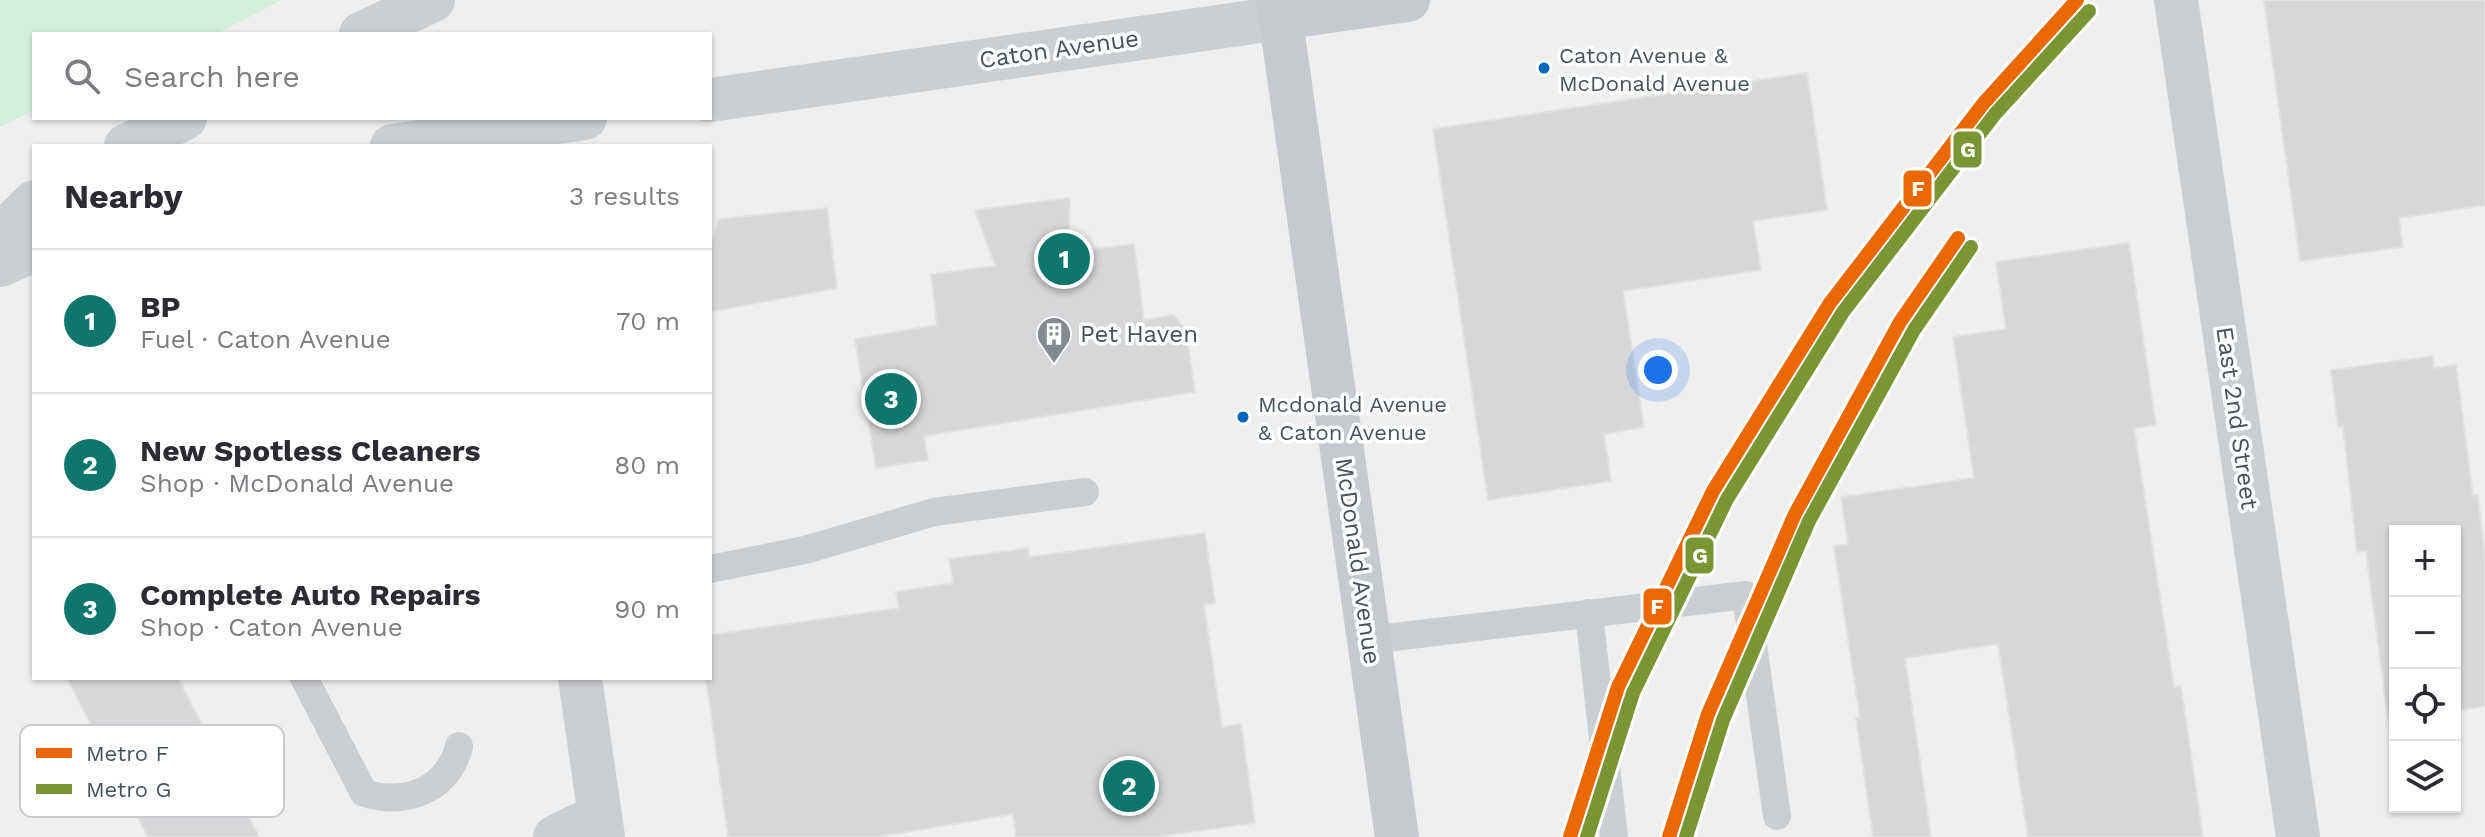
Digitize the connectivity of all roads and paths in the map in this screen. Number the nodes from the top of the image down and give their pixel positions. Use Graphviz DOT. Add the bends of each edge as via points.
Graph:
graph roads {
  1 [pos="433,0"];
  2 [pos="1408,0"];
  3 [pos="2176,0"];
  4 [pos="1279,9"];
  5 [pos="365,32"];
  6 [pos="712,100"];
  7 [pos="181,120"];
  8 [pos="576,120"];
  9 [pos="493,139"];
  10 [pos="130,144"];
  11 [pos="421,144"];
  12 [pos="32,204"];
  13 [pos="0,236"];
  14 [pos="32,251"];
  15 [pos="0,265"];
  16 [pos="1085,492"];
  17 [pos="712,569"];
  18 [pos="1589,613"];
  19 [pos="1369,640"];
  20 [pos="305,680"];
  21 [pos="580,680"];
  22 [pos="459,746"];
  23 [pos="1777,816"];
  24 [pos="601,826"];
  25 [pos="555,837"];
  26 [pos="1397,837"];
  27 [pos="1614,837"];
  28 [pos="2298,837"];
  1 -- 5 [label="main road"];
  2 -- 4 [label="main road, Caton Avenue"];
  3 -- 28 [label="street, East 2nd Street"];
  4 -- 6 [label="main road, Caton Avenue"];
  4 -- 19 [label="main road, McDonald Avenue"];
  7 -- 10 [label="main road"];
  8 -- 9 [label="main road"];
  9 -- 11 [label="main road"];
  12 -- 13 [label="main road"];
  14 -- 15 [label="main road"];
  16 -- 17 [label="lane" via="934,512 805,550"];
  18 -- 19 [label="lane"];
  18 -- 23 [label="lane" via="1746,595"];
  18 -- 27 [label="lane"];
  19 -- 26 [label="main road, McDonald Avenue"];
  20 -- 22 [label="lane" via="364,793 386,800 409,798 454,768"];
  21 -- 24 [label="street"];
  24 -- 25 [label="street"];
}
